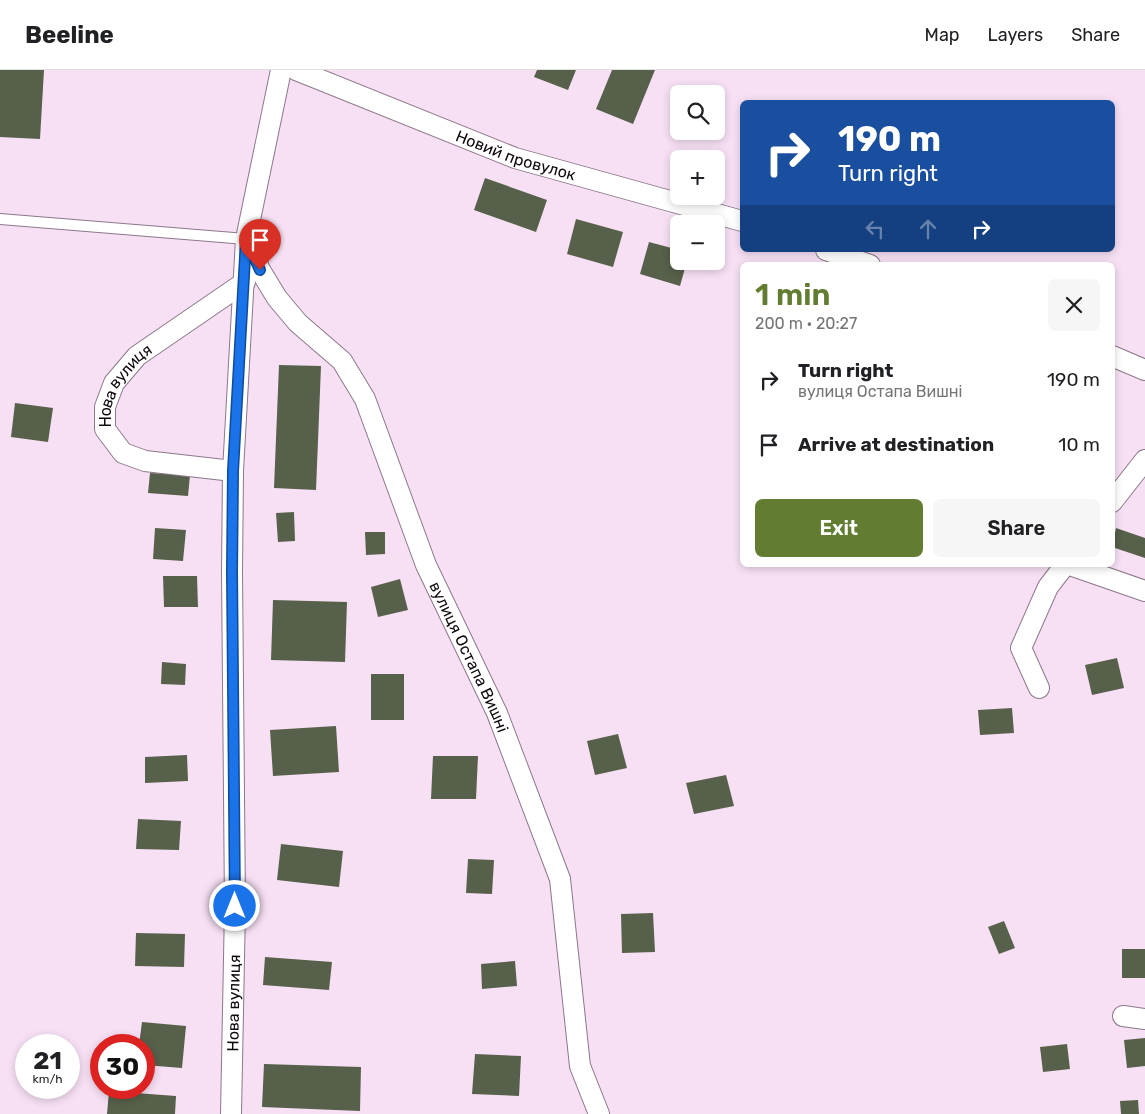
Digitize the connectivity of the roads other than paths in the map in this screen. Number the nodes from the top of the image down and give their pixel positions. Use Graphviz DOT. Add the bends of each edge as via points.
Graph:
graph roads {
  1 [pos="281,70"];
  2 [pos="296,70"];
  3 [pos="0,219"];
  4 [pos="740,220"];
  5 [pos="246,239"];
  6 [pos="832,252"];
  7 [pos="861,262"];
  8 [pos="245,282"];
  9 [pos="1115,357"];
  10 [pos="1145,370"];
  11 [pos="1145,460"];
  12 [pos="233,471"];
  13 [pos="1115,498"];
  14 [pos="1063,567"];
  15 [pos="1076,567"];
  16 [pos="1145,591"];
  17 [pos="1039,688"];
  18 [pos="1123,1016"];
  19 [pos="1145,1019"];
  20 [pos="230,1114"];
  21 [pos="599,1114"];
  1 -- 5 [label="street, Нова вулиця"];
  2 -- 4 [label="street, Новий провулок" via="515,158"];
  3 -- 5 [label="lane"];
  5 -- 8 [label="street, Нова вулиця"];
  5 -- 21 [label="street, вулиця Остапа Вишні" via="277,298 298,322 342,361 365,399 426,565 496,713 560,879 580,1066"];
  6 -- 7 [label="street"];
  8 -- 12 [label="street, Нова вулиця"];
  8 -- 12 [label="street, Нова вулиця" via="137,356 114,383 106,407 105,429 123,453 145,461"];
  9 -- 10 [label="street"];
  11 -- 13 [label="street"];
  12 -- 20 [label="street, Нова вулиця" via="235,906"];
  14 -- 17 [label="street" via="1048,587 1021,648"];
  15 -- 16 [label="street"];
  18 -- 19 [label="street"];
}
